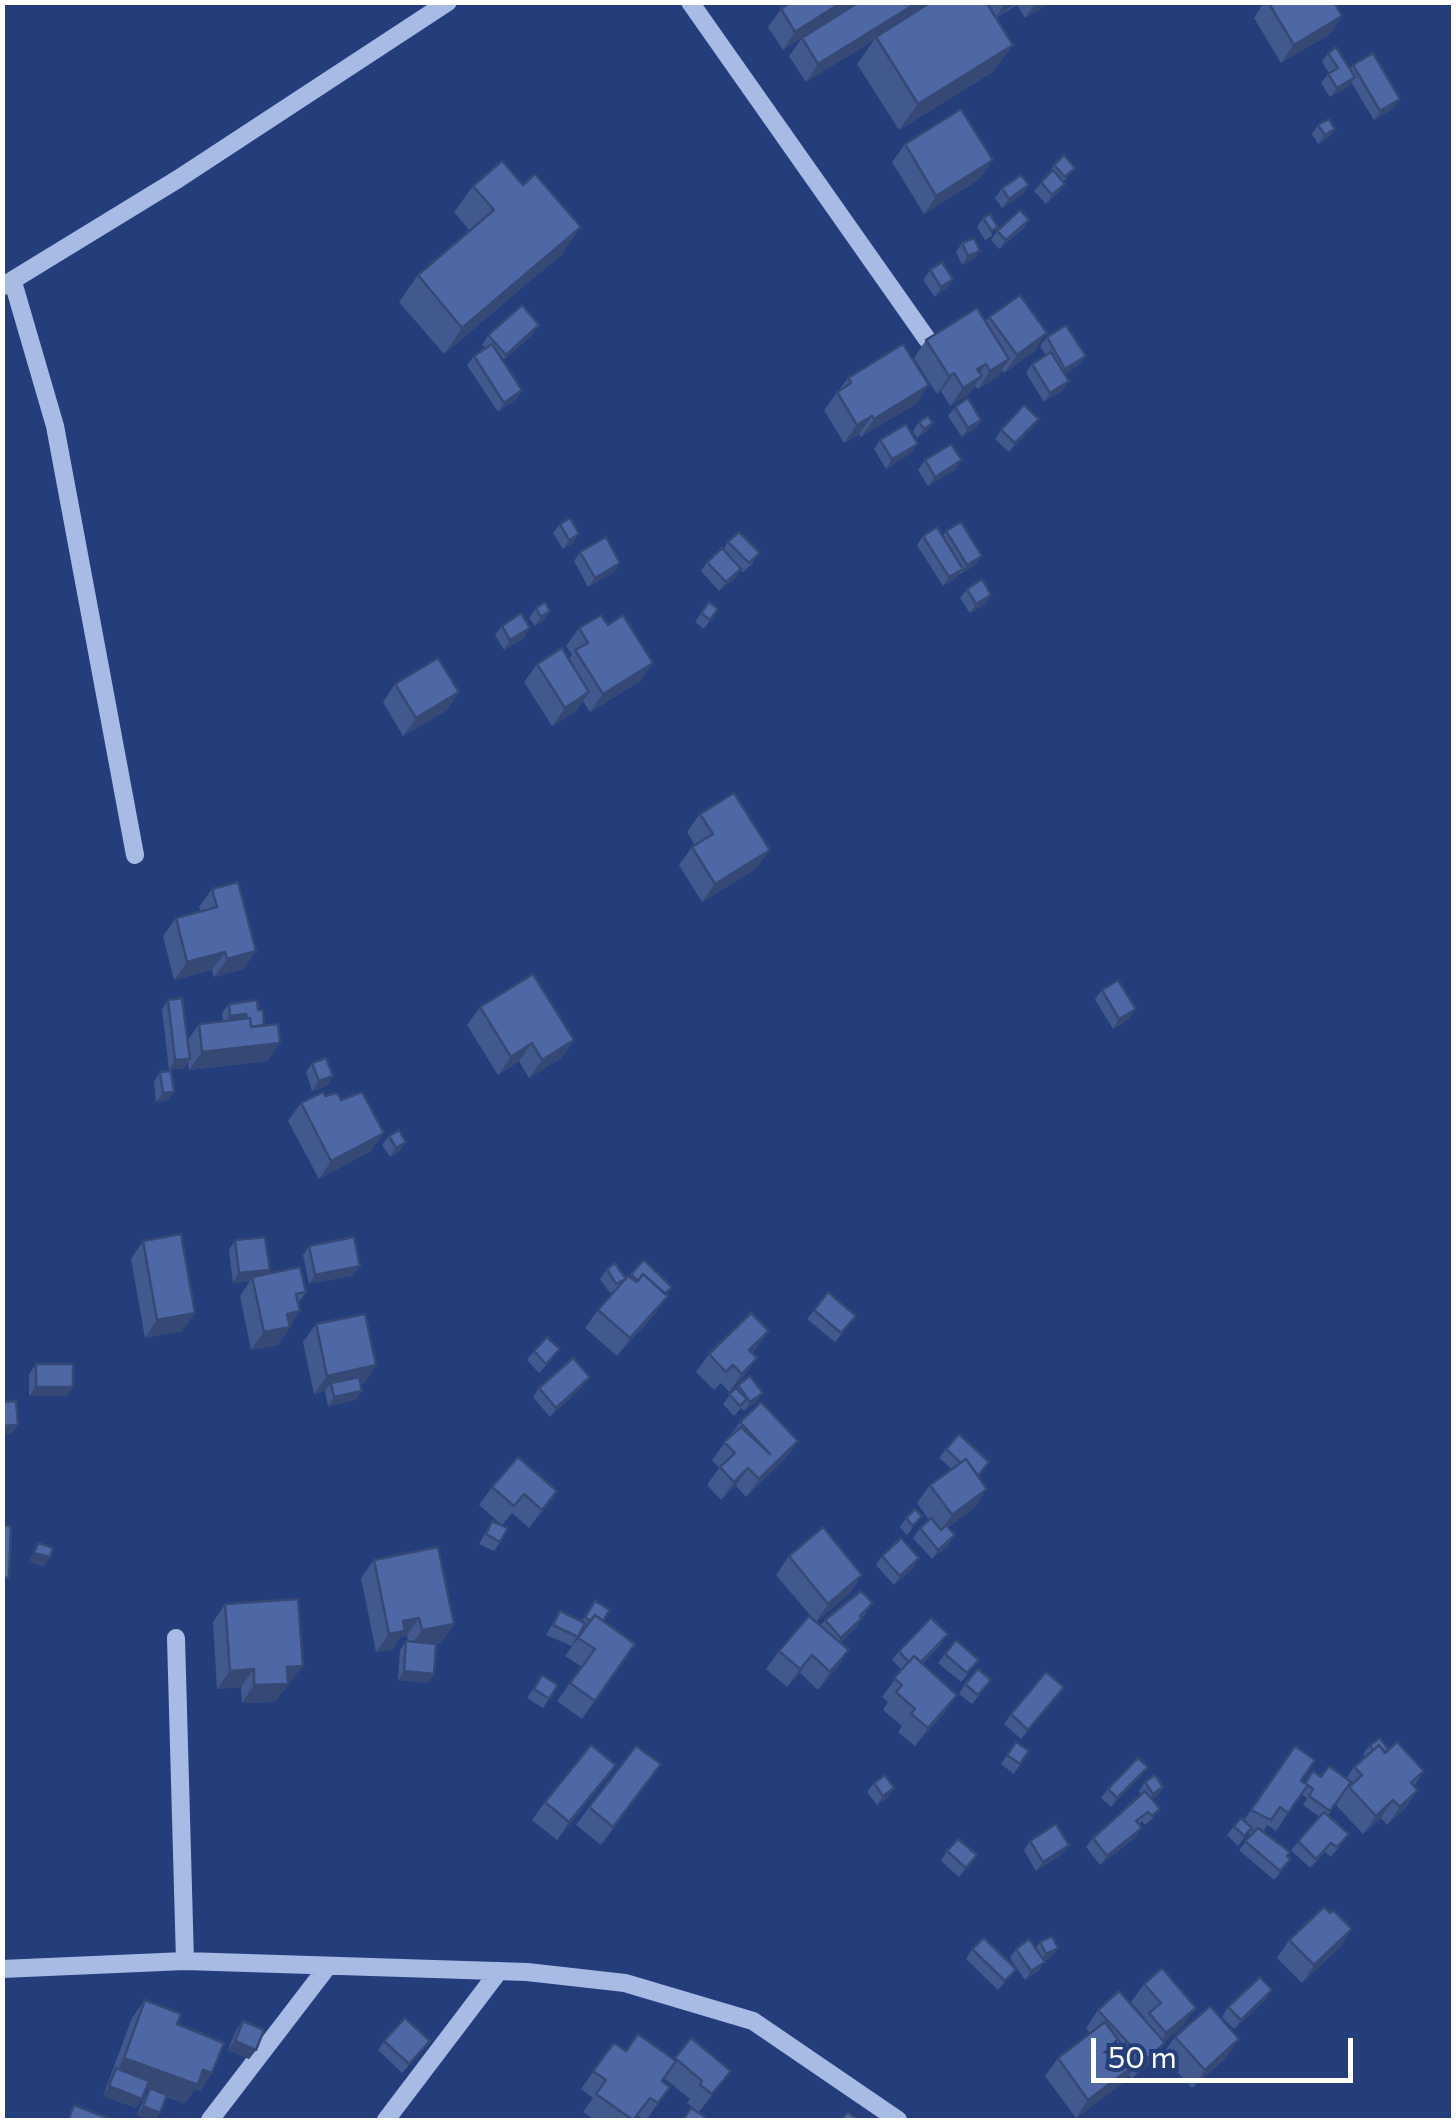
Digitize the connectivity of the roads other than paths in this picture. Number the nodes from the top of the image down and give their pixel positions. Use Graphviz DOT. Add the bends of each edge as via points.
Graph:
graph roads {
  1 [pos="448,2"];
  2 [pos="690,2"];
  3 [pos="8,284"];
  4 [pos="927,339"];
  5 [pos="135,854"];
  6 [pos="176,1638"];
  7 [pos="186,1961"];
  8 [pos="328,1966"];
  9 [pos="2,1968"];
  10 [pos="499,1971"];
  11 [pos="210,2120"];
  12 [pos="386,2120"];
  13 [pos="898,2120"];
  1 -- 3 [label="street"];
  2 -- 4 [label="street"];
  3 -- 5 [label="street" via="55,426"];
  6 -- 7 [label="street"];
  7 -- 8 [label="street"];
  7 -- 9 [label="street"];
  8 -- 10 [label="street"];
  8 -- 11 [label="street"];
  10 -- 12 [label="street"];
  10 -- 13 [label="street" via="625,1982 753,2021"];
}
